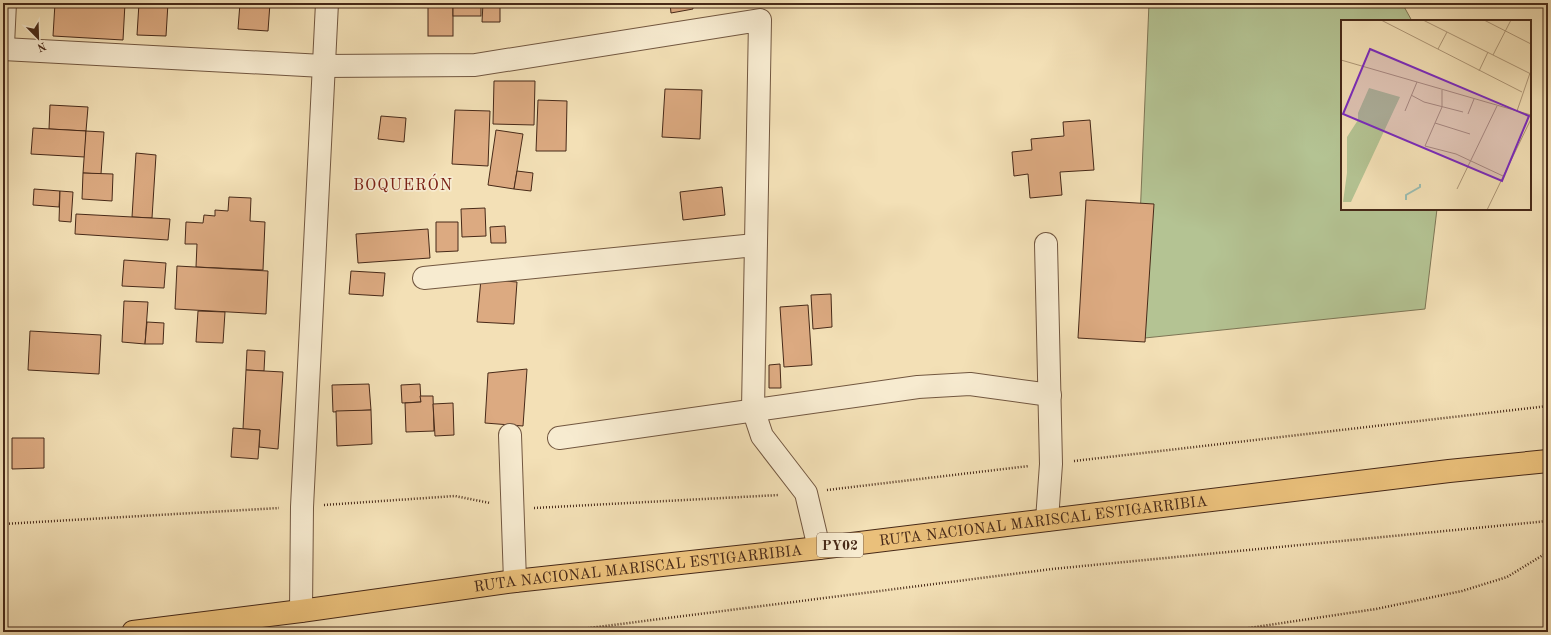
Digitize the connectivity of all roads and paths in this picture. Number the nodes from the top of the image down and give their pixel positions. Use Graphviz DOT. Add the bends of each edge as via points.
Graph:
graph roads {
  1 [pos="5,3"];
  2 [pos="327,3"];
  3 [pos="3,45"];
  4 [pos="3,49"];
  5 [pos="323,66"];
  6 [pos="1046,244"];
  7 [pos="755,245"];
  8 [pos="424,278"];
  9 [pos="1050,395"];
  10 [pos="753,409"];
  11 [pos="510,435"];
  12 [pos="559,438"];
  13 [pos="1548,461"];
  14 [pos="1047,520"];
  15 [pos="1548,521"];
  16 [pos="819,548"];
  17 [pos="1548,552"];
  18 [pos="515,581"];
  19 [pos="300,611"];
  20 [pos="133,632"];
  21 [pos="558,632"];
  22 [pos="1222,632"];
  1 -- 3 [label="street"];
  2 -- 5 [label="street"];
  4 -- 5 [label="street"];
  5 -- 7 [label="street" via="476,65 760,20"];
  5 -- 19 [label="street" via="302,506"];
  6 -- 9 [label="street"];
  7 -- 8 [label="street"];
  7 -- 10 [label="street"];
  9 -- 10 [label="street" via="970,384 918,387"];
  9 -- 14 [label="street" via="1051,464"];
  10 -- 12 [label="street"];
  10 -- 16 [label="street" via="762,436 806,493"];
  11 -- 18 [label="street"];
  13 -- 14 [label="main road, RUTA NACIONAL MARISCAL ESTIGARRIBIA / PY02"];
  14 -- 16 [label="main road, RUTA NACIONAL MARISCAL ESTIGARRIBIA / PY02"];
  15 -- 21 [label="path" via="1052,569"];
  16 -- 18 [label="main road, RUTA NACIONAL MARISCAL ESTIGARRIBIA / PY02"];
  17 -- 22 [label="path" via="1507,576 1462,592 1376,609"];
  18 -- 19 [label="main road, RUTA NACIONAL MARISCAL ESTIGARRIBIA / PY02"];
  19 -- 20 [label="main road, RUTA NACIONAL MARISCAL ESTIGARRIBIA / PY02"];
}
